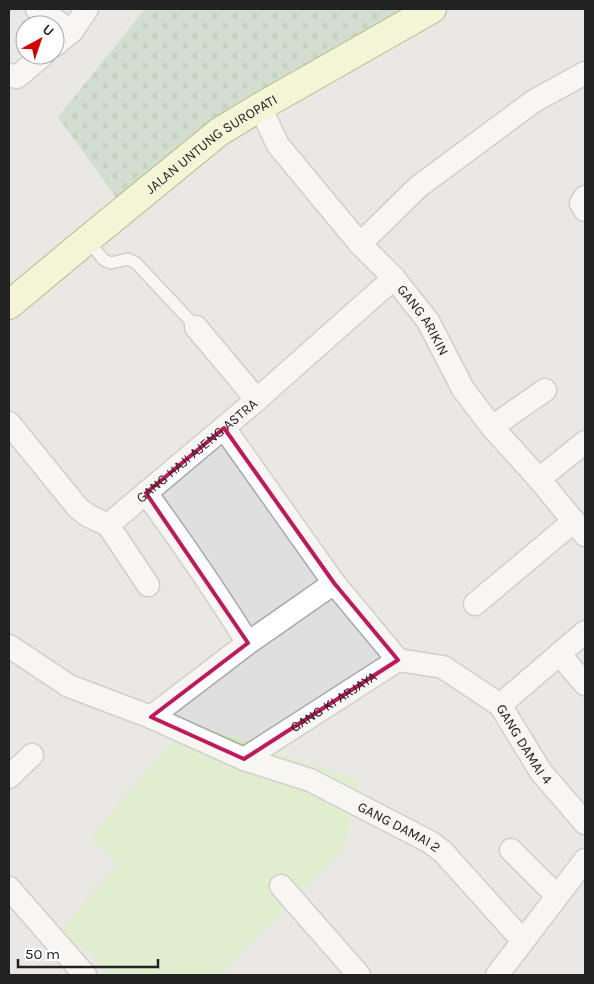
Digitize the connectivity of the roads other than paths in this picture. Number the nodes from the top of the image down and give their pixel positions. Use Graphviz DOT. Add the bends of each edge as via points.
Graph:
graph roads {
  1 [pos="87,9"];
  2 [pos="432,9"];
  3 [pos="65,36"];
  4 [pos="31,65"];
  5 [pos="585,73"];
  6 [pos="9,75"];
  7 [pos="260,107"];
  8 [pos="585,196"];
  9 [pos="585,210"];
  10 [pos="87,240"];
  11 [pos="360,244"];
  12 [pos="394,278"];
  13 [pos="9,306"];
  14 [pos="196,327"];
  15 [pos="545,390"];
  16 [pos="257,400"];
  17 [pos="9,423"];
  18 [pos="492,427"];
  19 [pos="224,428"];
  20 [pos="585,442"];
  21 [pos="539,479"];
  22 [pos="146,493"];
  23 [pos="108,525"];
  24 [pos="580,528"];
  25 [pos="334,583"];
  26 [pos="148,584"];
  27 [pos="475,604"];
  28 [pos="585,632"];
  29 [pos="248,643"];
  30 [pos="9,646"];
  31 [pos="559,654"];
  32 [pos="398,660"];
  33 [pos="585,684"];
  34 [pos="500,705"];
  35 [pos="151,717"];
  36 [pos="32,755"];
  37 [pos="244,759"];
  38 [pos="9,777"];
  39 [pos="585,823"];
  40 [pos="511,850"];
  41 [pos="585,860"];
  42 [pos="280,886"];
  43 [pos="9,888"];
  44 [pos="557,896"];
  45 [pos="523,941"];
  46 [pos="86,975"];
  47 [pos="359,975"];
  48 [pos="497,975"];
  1 -- 3 [label="street"];
  2 -- 7 [label="street, JALAN UNTUNG SUROPATI"];
  4 -- 6 [label="street" via="17,77"];
  5 -- 11 [label="street" via="534,101 418,187"];
  7 -- 10 [label="street, JALAN UNTUNG SUROPATI" via="220,132"];
  7 -- 11 [label="street, GANG ARIKIN" via="278,145"];
  8 -- 9 [label="street" via="581,203"];
  10 -- 13 [label="street, JALAN UNTUNG SUROPATI"];
  10 -- 14 [label="lane" via="104,260 136,263"];
  11 -- 12 [label="street, GANG ARIKIN"];
  12 -- 16 [label="street, GANG HAJI AJENG ASTRA"];
  12 -- 18 [label="street, GANG ARIKIN" via="428,321 463,389"];
  14 -- 16 [label="street"];
  15 -- 18 [label="street"];
  16 -- 19 [label="street, GANG HAJI AJENG ASTRA"];
  17 -- 23 [label="street" via="78,508"];
  18 -- 21 [label="street, GANG ARIKIN"];
  19 -- 22 [label="street, GANG HAJI AJENG ASTRA"];
  19 -- 25 [label="street"];
  20 -- 21 [label="street"];
  21 -- 24 [label="street, GANG ARIKIN"];
  22 -- 23 [label="street, GANG HAJI AJENG ASTRA"];
  22 -- 29 [label="street"];
  23 -- 26 [label="street"];
  24 -- 27 [label="street"];
  25 -- 29 [label="street"];
  25 -- 32 [label="street"];
  28 -- 31 [label="street"];
  29 -- 35 [label="street"];
  30 -- 35 [label="street" via="69,686"];
  31 -- 33 [label="street"];
  31 -- 34 [label="street"];
  32 -- 34 [label="street, GANG DAMAI 4" via="443,667"];
  32 -- 37 [label="street, GANG KI ARJAYA"];
  34 -- 39 [label="street, GANG DAMAI 4" via="541,772"];
  35 -- 37 [label="street"];
  36 -- 38 [label="street"];
  37 -- 45 [label="street, GANG DAMAI 2" via="310,780 430,842 443,852"];
  40 -- 44 [label="street"];
  41 -- 44 [label="street"];
  42 -- 47 [label="street"];
  43 -- 46 [label="street"];
  44 -- 45 [label="street"];
  45 -- 48 [label="street"];
}
